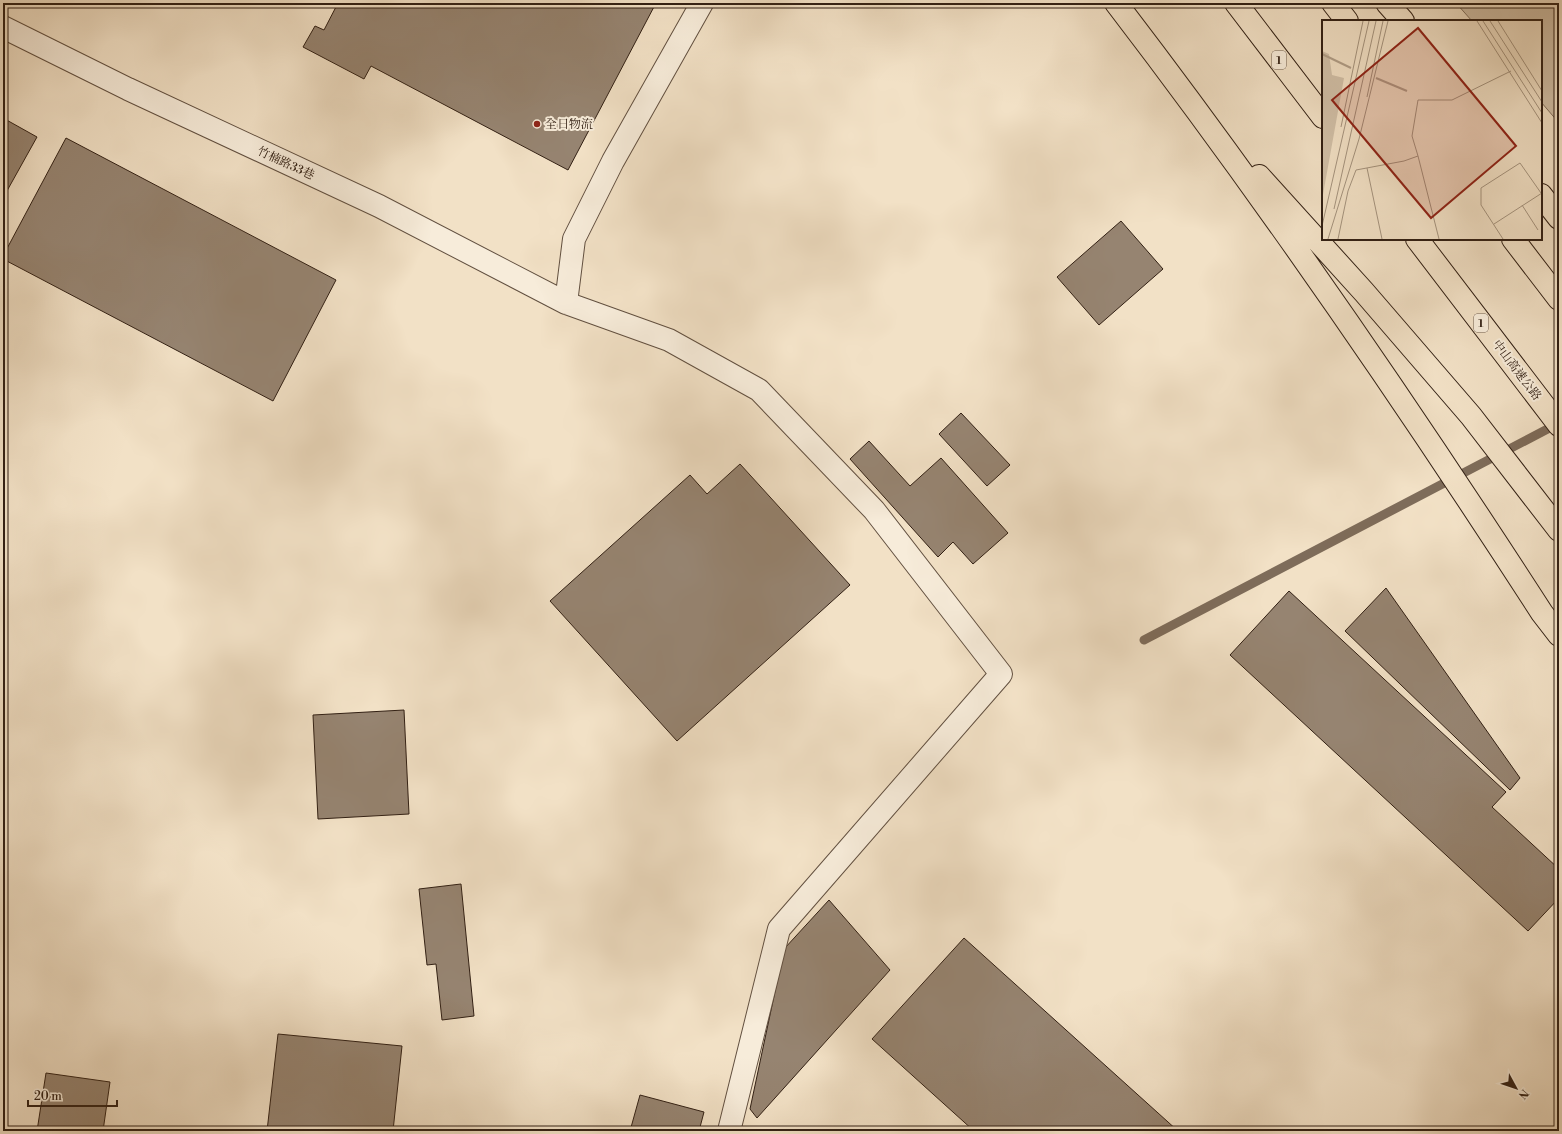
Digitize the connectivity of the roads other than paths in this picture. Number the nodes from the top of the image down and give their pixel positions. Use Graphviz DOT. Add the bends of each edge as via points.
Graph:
graph roads {
  1 [pos="702,3"];
  2 [pos="1116,3"];
  3 [pos="1236,3"];
  4 [pos="1333,3"];
  5 [pos="1387,3"];
  6 [pos="1346,20"];
  7 [pos="1402,20"];
  8 [pos="3,27"];
  9 [pos="1190,99"];
  10 [pos="1322,116"];
  11 [pos="1542,196"];
  12 [pos="1559,218"];
  13 [pos="1417,240"];
  14 [pos="1514,240"];
  15 [pos="1559,299"];
  16 [pos="566,303"];
  17 [pos="1559,425"];
  18 [pos="1559,530"];
  19 [pos="1559,636"];
  20 [pos="729,1131"];
  1 -- 16 [label="street" via="613,161 574,239"];
  2 -- 9 [label="highway"];
  3 -- 10 [label="highway, 1"];
  4 -- 6 [label="highway"];
  5 -- 7 [label="highway"];
  8 -- 16 [label="street, 竹楠路33巷" via="128,89 379,206"];
  9 -- 18 [label="highway" via="1364,292 1471,416"];
  9 -- 19 [label="highway" via="1357,334"];
  11 -- 12 [label="highway"];
  13 -- 17 [label="highway, 中山高速公路 / 1"];
  14 -- 15 [label="highway"];
  16 -- 20 [label="street, 竹楠路33巷" via="669,340 759,390 874,510 1001,674 780,929"];
}
